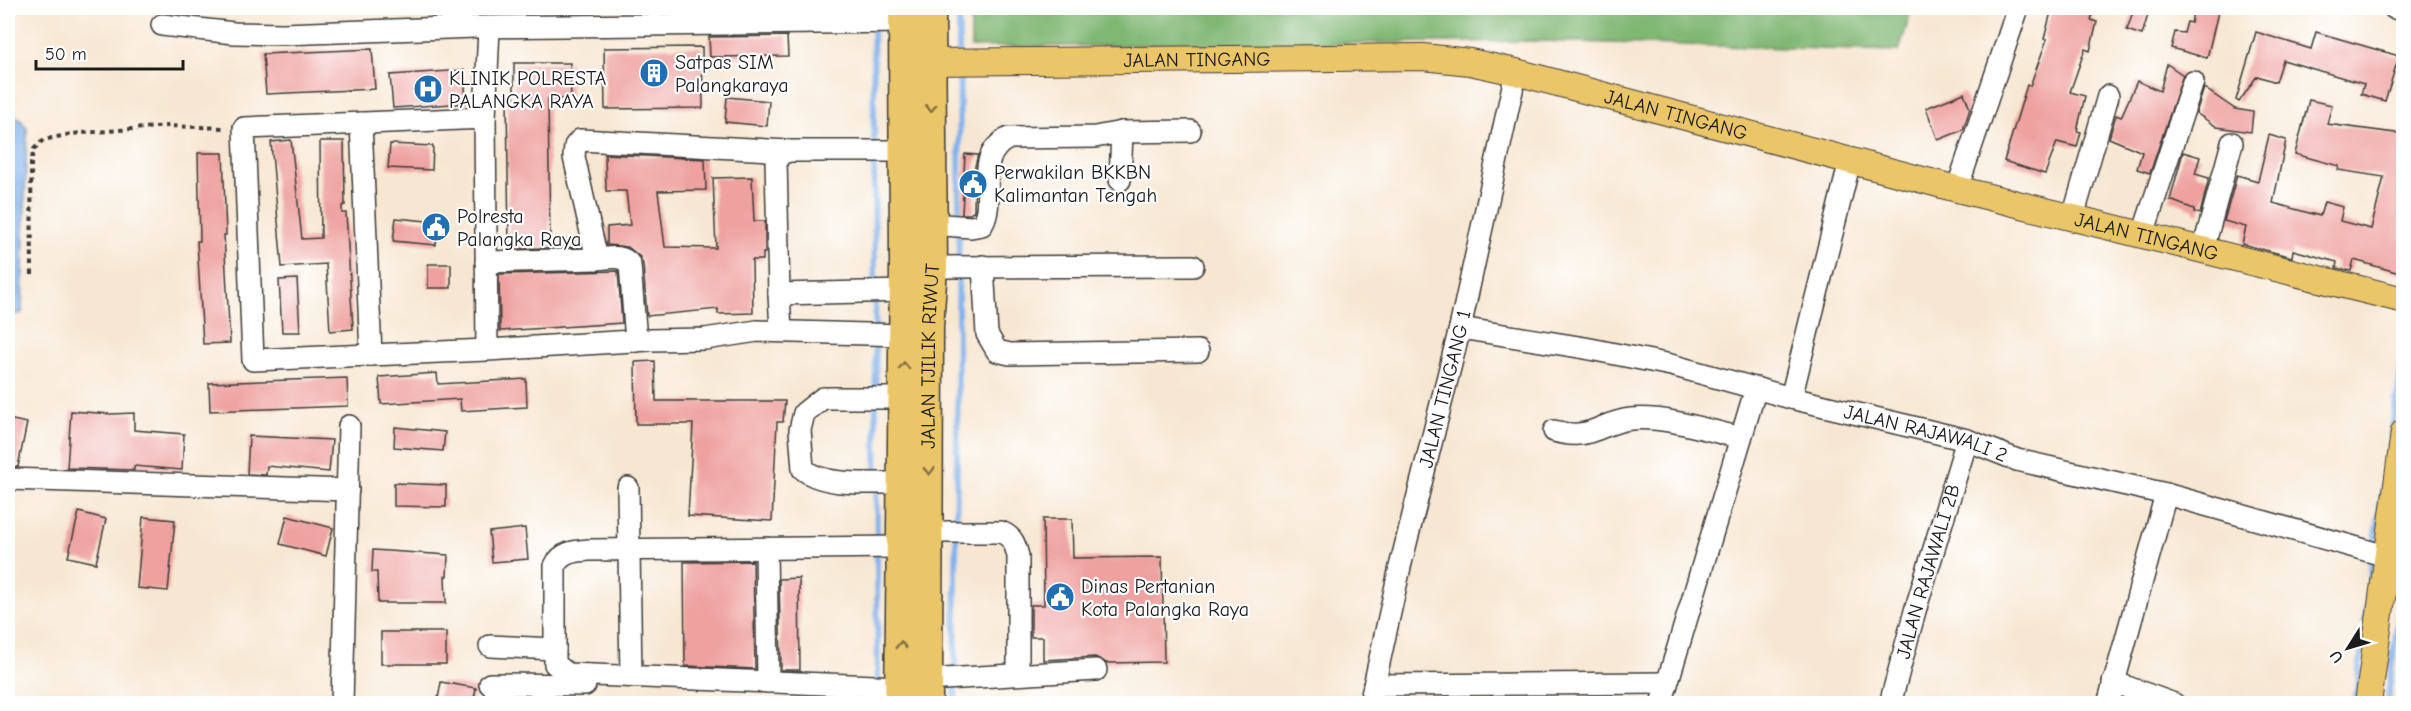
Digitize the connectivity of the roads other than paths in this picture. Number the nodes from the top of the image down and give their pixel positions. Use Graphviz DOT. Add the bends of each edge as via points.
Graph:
graph roads {
  1 [pos="930,8"];
  2 [pos="2018,8"];
  3 [pos="2394,8"];
  4 [pos="2403,10"];
  5 [pos="904,15"];
  6 [pos="162,26"];
  7 [pos="489,27"];
  8 [pos="931,62"];
  9 [pos="1516,72"];
  10 [pos="2193,82"];
  11 [pos="2108,96"];
  12 [pos="485,118"];
  13 [pos="361,123"];
  14 [pos="1190,131"];
  15 [pos="1122,132"];
  16 [pos="2232,143"];
  17 [pos="789,151"];
  18 [pos="905,151"];
  19 [pos="1850,161"];
  20 [pos="1120,180"];
  21 [pos="1957,189"];
  22 [pos="2073,217"];
  23 [pos="931,224"];
  24 [pos="2143,234"];
  25 [pos="2203,250"];
  26 [pos="597,259"];
  27 [pos="486,262"];
  28 [pos="983,266"];
  29 [pos="1193,266"];
  30 [pos="932,267"];
  31 [pos="905,291"];
  32 [pos="779,294"];
  33 [pos="2403,300"];
  34 [pos="1460,328"];
  35 [pos="912,330"];
  36 [pos="781,331"];
  37 [pos="636,341"];
  38 [pos="487,350"];
  39 [pos="1198,351"];
  40 [pos="371,355"];
  41 [pos="1756,388"];
  42 [pos="904,398"];
  43 [pos="1791,398"];
  44 [pos="349,426"];
  45 [pos="1554,431"];
  46 [pos="2403,432"];
  47 [pos="1741,438"];
  48 [pos="1967,440"];
  49 [pos="8,479"];
  50 [pos="903,483"];
  51 [pos="628,488"];
  52 [pos="348,490"];
  53 [pos="2166,494"];
  54 [pos="928,532"];
  55 [pos="902,547"];
  56 [pos="766,548"];
  57 [pos="628,549"];
  58 [pos="2396,559"];
  59 [pos="490,646"];
  60 [pos="555,649"];
  61 [pos="1096,670"];
  62 [pos="1018,674"];
  63 [pos="631,676"];
  64 [pos="768,682"];
  65 [pos="2114,682"];
  66 [pos="1667,683"];
  67 [pos="490,684"];
  68 [pos="1372,694"];
  69 [pos="911,695"];
  70 [pos="342,704"];
  71 [pos="1661,704"];
  72 [pos="1890,704"];
  73 [pos="2108,704"];
  74 [pos="2174,704"];
  75 [pos="2368,704"];
  1 -- 8 [label="highway, JALAN TJILIK RIWUT"];
  2 -- 21 [label="street"];
  3 -- 4 [label="street"];
  5 -- 7 [label="street"];
  5 -- 18 [label="highway, JALAN TJILIK RIWUT"];
  6 -- 7 [label="street" via="283,34"];
  7 -- 12 [label="street"];
  8 -- 9 [label="main road, JALAN TINGANG" via="1423,57"];
  8 -- 23 [label="highway, JALAN TJILIK RIWUT, one-way"];
  9 -- 19 [label="main road, JALAN TINGANG"];
  9 -- 34 [label="street, JALAN TINGANG 1"];
  10 -- 24 [label="street"];
  11 -- 22 [label="street"];
  12 -- 13 [label="street"];
  12 -- 27 [label="street"];
  13 -- 40 [label="street"];
  13 -- 40 [label="street" via="244,128 253,360"];
  14 -- 15 [label="street"];
  15 -- 20 [label="street"];
  15 -- 23 [label="street" via="1095,137 1009,138 991,155 987,169 987,217 982,225"];
  16 -- 25 [label="street"];
  17 -- 18 [label="street"];
  17 -- 26 [label="street" via="580,140 574,157"];
  17 -- 32 [label="street" via="776,160"];
  18 -- 31 [label="highway, JALAN TJILIK RIWUT"];
  19 -- 21 [label="main road, JALAN TINGANG"];
  19 -- 43 [label="street"];
  21 -- 22 [label="main road, JALAN TINGANG"];
  22 -- 24 [label="main road, JALAN TINGANG"];
  23 -- 30 [label="highway, JALAN TJILIK RIWUT"];
  24 -- 25 [label="main road, JALAN TINGANG"];
  25 -- 33 [label="main road, JALAN TINGANG"];
  26 -- 27 [label="street"];
  26 -- 37 [label="street" via="622,258 630,265"];
  27 -- 38 [label="street"];
  28 -- 29 [label="street"];
  28 -- 30 [label="street"];
  28 -- 39 [label="street" via="987,334 997,351"];
  30 -- 35 [label="highway, JALAN TJILIK RIWUT"];
  31 -- 32 [label="street"];
  31 -- 35 [label="highway, JALAN TJILIK RIWUT"];
  32 -- 36 [label="street"];
  34 -- 41 [label="street, JALAN RAJAWALI 2" via="1634,357"];
  34 -- 68 [label="street, JALAN TINGANG 1"];
  35 -- 36 [label="street"];
  42 -- 35 [label="highway, JALAN TJILIK RIWUT, one-way"];
  35 -- 54 [label="highway, JALAN TJILIK RIWUT, one-way"];
  36 -- 37 [label="street"];
  37 -- 38 [label="street"];
  38 -- 40 [label="street"];
  41 -- 43 [label="street, JALAN RAJAWALI 2"];
  41 -- 47 [label="street"];
  42 -- 50 [label="highway, JALAN TJILIK RIWUT"];
  42 -- 50 [label="street" via="823,398 804,413 800,430 803,469 812,477"];
  43 -- 48 [label="street, JALAN RAJAWALI 2"];
  44 -- 52 [label="street"];
  45 -- 47 [label="street" via="1580,435 1630,419 1673,423"];
  46 -- 58 [label="main road"];
  47 -- 66 [label="street"];
  48 -- 53 [label="street, JALAN RAJAWALI 2" via="2017,460"];
  48 -- 72 [label="street, JALAN RAJAWALI 2B" via="1914,611"];
  49 -- 52 [label="street"];
  50 -- 55 [label="highway, JALAN TJILIK RIWUT"];
  51 -- 57 [label="street"];
  52 -- 70 [label="street"];
  53 -- 58 [label="street, JALAN RAJAWALI 2"];
  53 -- 65 [label="street"];
  54 -- 62 [label="street" via="1001,532 1015,543"];
  54 -- 69 [label="highway, JALAN TJILIK RIWUT"];
  55 -- 56 [label="street"];
  69 -- 55 [label="highway, JALAN TJILIK RIWUT, one-way"];
  56 -- 57 [label="street"];
  56 -- 64 [label="street"];
  57 -- 60 [label="street" via="578,551 559,558 555,566"];
  57 -- 63 [label="street"];
  58 -- 75 [label="main road"];
  59 -- 60 [label="street"];
  60 -- 63 [label="street" via="555,664 568,674"];
  61 -- 62 [label="street"];
  62 -- 69 [label="street"];
  63 -- 64 [label="street"];
  64 -- 69 [label="street"];
  65 -- 73 [label="street"];
  65 -- 74 [label="street"];
  66 -- 68 [label="street"];
  66 -- 71 [label="street"];
  67 -- 69 [label="street"];
}
